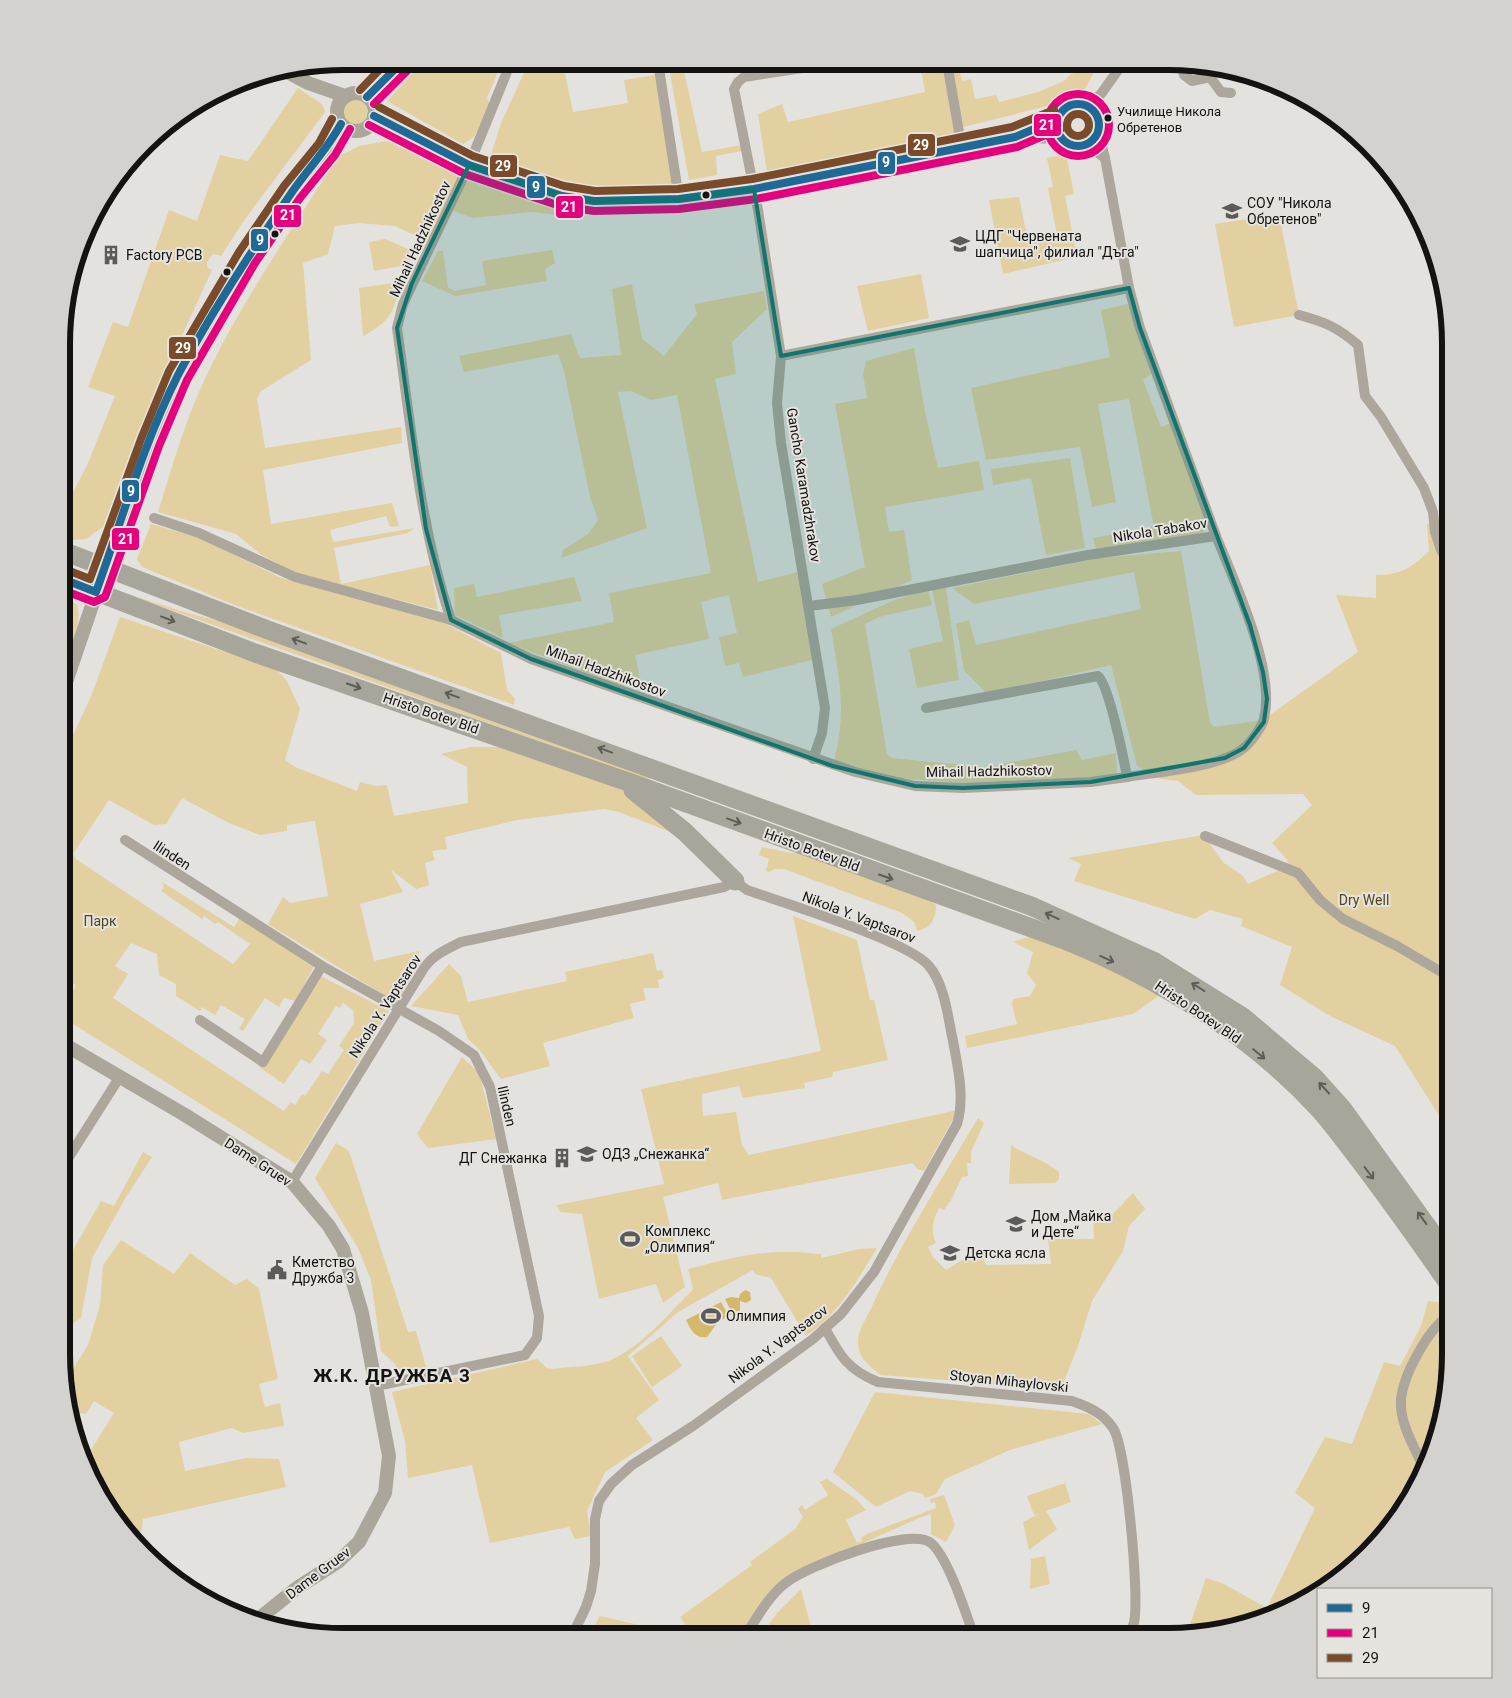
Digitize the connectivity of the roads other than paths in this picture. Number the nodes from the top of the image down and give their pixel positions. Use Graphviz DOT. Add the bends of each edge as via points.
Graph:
graph roads {
  1 [pos="393,70"];
  2 [pos="508,70"];
  3 [pos="659,70"];
  4 [pos="790,70"];
  5 [pos="948,70"];
  6 [pos="1118,70"];
  7 [pos="1183,71"];
  8 [pos="293,75"];
  9 [pos="1231,93"];
  10 [pos="367,97"];
  11 [pos="341,102"];
  12 [pos="1087,106"];
  13 [pos="374,116"];
  14 [pos="1058,119"];
  15 [pos="346,127"];
  16 [pos="1098,132"];
  17 [pos="1061,136"];
  18 [pos="1014,137"];
  19 [pos="1085,144"];
  20 [pos="962,148"];
  21 [pos="1105,158"];
  22 [pos="469,165"];
  23 [pos="754,189"];
  24 [pos="679,199"];
  25 [pos="1129,288"];
  26 [pos="1298,315"];
  27 [pos="780,356"];
  28 [pos="154,518"];
  29 [pos="1216,536"];
  30 [pos="1442,552"];
  31 [pos="70,554"];
  32 [pos="105,567"];
  33 [pos="70,582"];
  34 [pos="96,592"];
  35 [pos="809,606"];
  36 [pos="451,620"];
  37 [pos="70,670"];
  38 [pos="926,708"];
  39 [pos="813,760"];
  40 [pos="651,767"];
  41 [pos="612,776"];
  42 [pos="1127,777"];
  43 [pos="688,781"];
  44 [pos="656,792"];
  45 [pos="663,812"];
  46 [pos="710,812"];
  47 [pos="685,832"];
  48 [pos="1205,836"];
  49 [pos="125,840"];
  50 [pos="735,881"];
  51 [pos="322,966"];
  52 [pos="1442,973"];
  53 [pos="397,1009"];
  54 [pos="200,1020"];
  55 [pos="70,1048"];
  56 [pos="119,1078"];
  57 [pos="70,1155"];
  58 [pos="292,1182"];
  59 [pos="1442,1247"];
  60 [pos="1442,1275"];
  61 [pos="1442,1321"];
  62 [pos="825,1328"];
  63 [pos="376,1386"];
  64 [pos="1421,1460"];
  65 [pos="263,1615"];
  66 [pos="576,1628"];
  67 [pos="750,1628"];
  68 [pos="971,1628"];
  69 [pos="1131,1628"];
  1 -- 10 [label="street"];
  2 -- 22 [label="street, Mihail Hadzhikostov"];
  3 -- 24 [label="street"];
  4 -- 23 [label="street, Gancho Karamadzhrakov" via="744,77 734,89"];
  5 -- 20 [label="street"];
  6 -- 12 [label="street" via="1101,94"];
  7 -- 9 [label="street" via="1192,81 1210,77 1221,92"];
  8 -- 11 [label="main road"];
  10 -- 11 [label="main road" via="353,93"];
  10 -- 13 [label="main road" via="374,106"];
  11 -- 15 [label="main road" via="337,114"];
  12 -- 14 [label="main road" via="1071,105"];
  12 -- 16 [label="main road" via="1096,113"];
  13 -- 15 [label="main road" via="367,127"];
  13 -- 22 [label="main road"];
  14 -- 17 [label="main road"];
  14 -- 18 [label="main road"];
  15 -- 32 [label="main road" via="292,192 247,258 178,376 150,442"];
  16 -- 19 [label="main road"];
  16 -- 21 [label="street, Nikola Tabakov"];
  17 -- 18 [label="main road"];
  17 -- 19 [label="main road" via="1072,145"];
  18 -- 20 [label="main road"];
  19 -- 21 [label="street"];
  20 -- 23 [label="main road"];
  21 -- 25 [label="street, Nikola Tabakov"];
  22 -- 24 [label="main road" via="562,196 594,201"];
  22 -- 36 [label="street, Mihail Hadzhikostov" via="412,283 397,328 426,529"];
  23 -- 24 [label="main road"];
  23 -- 27 [label="street, Gancho Karamadzhrakov"];
  25 -- 27 [label="street"];
  25 -- 29 [label="street, Nikola Tabakov" via="1140,328"];
  26 -- 30 [label="street" via="1339,328 1358,344 1365,396 1424,488"];
  27 -- 35 [label="street, Gancho Karamadzhrakov" via="777,403 781,443"];
  28 -- 36 [label="street, Mihail Hadzhikostov" via="200,533 295,577"];
  29 -- 35 [label="street, Nikola Tabakov" via="1088,555 856,600"];
  29 -- 42 [label="street, Mihail Hadzhikostov" via="1250,625 1263,672 1267,699 1264,722 1244,748 1224,758"];
  31 -- 32 [label="highway, Hristo Botev Bld"];
  32 -- 34 [label="main road"];
  40 -- 32 [label="highway, Hristo Botev Bld, one-way" via="268,630"];
  33 -- 34 [label="highway, Hristo Botev Bld"];
  34 -- 37 [label="main road"];
  34 -- 41 [label="highway, Hristo Botev Bld, one-way" via="256,652"];
  35 -- 39 [label="street, Gancho Karamadzhrakov" via="825,708 822,733"];
  36 -- 39 [label="street, Mihail Hadzhikostov" via="531,658"];
  38 -- 42 [label="street" via="1098,676 1111,711"];
  39 -- 42 [label="street, Mihail Hadzhikostov" via="915,786 963,788 1091,782"];
  40 -- 43 [label="highway, Hristo Botev Bld"];
  40 -- 44 [label="highway"];
  41 -- 44 [label="highway, Hristo Botev Bld"];
  41 -- 45 [label="highway"];
  43 -- 44 [label="highway" via="665,782"];
  59 -- 43 [label="highway, Hristo Botev Bld, one-way" via="1342,1108 1315,1078 1243,1017 1204,991 1130,950 1031,906"];
  44 -- 45 [label="highway"];
  44 -- 46 [label="highway, Hristo Botev Bld"];
  45 -- 47 [label="highway"];
  46 -- 47 [label="highway" via="691,815"];
  46 -- 60 [label="highway, Hristo Botev Bld, one-way" via="1077,945 1174,993 1249,1046 1320,1110"];
  47 -- 50 [label="highway"];
  48 -- 52 [label="street" via="1298,874 1342,919"];
  49 -- 51 [label="street, Ilinden"];
  50 -- 53 [label="street, Nikola Y. Vaptsarov" via="728,886 461,942 430,960"];
  50 -- 62 [label="street, Nikola Y. Vaptsarov" via="748,890 889,941 921,957 931,967 938,982 954,1044 961,1099 957,1124 874,1272 841,1314"];
  51 -- 53 [label="street, Ilinden"];
  51 -- 54 [label="street" via="263,1062"];
  53 -- 58 [label="street, Nikola Y. Vaptsarov"];
  53 -- 63 [label="street, Ilinden" via="439,1030 474,1055 490,1087 539,1327 537,1338 525,1354"];
  55 -- 56 [label="main road, Dame Gruev"];
  56 -- 57 [label="street"];
  56 -- 58 [label="main road, Dame Gruev"];
  58 -- 63 [label="main road, Dame Gruev" via="329,1226 343,1249 362,1313"];
  61 -- 64 [label="street" via="1429,1336 1411,1370 1401,1400 1403,1416"];
  62 -- 66 [label="street, Nikola Y. Vaptsarov" via="693,1426 632,1465 611,1484 599,1501 591,1591"];
  62 -- 69 [label="street, Stoyan Mihaylovski" via="846,1362 859,1374 878,1382 1072,1401 1099,1412 1114,1428 1125,1463 1136,1597"];
  63 -- 65 [label="main road, Dame Gruev" via="388,1456 388,1480 381,1504 359,1542 339,1561"];
  67 -- 68 [label="street" via="787,1582 850,1554 903,1539 929,1542 937,1549"];
}
